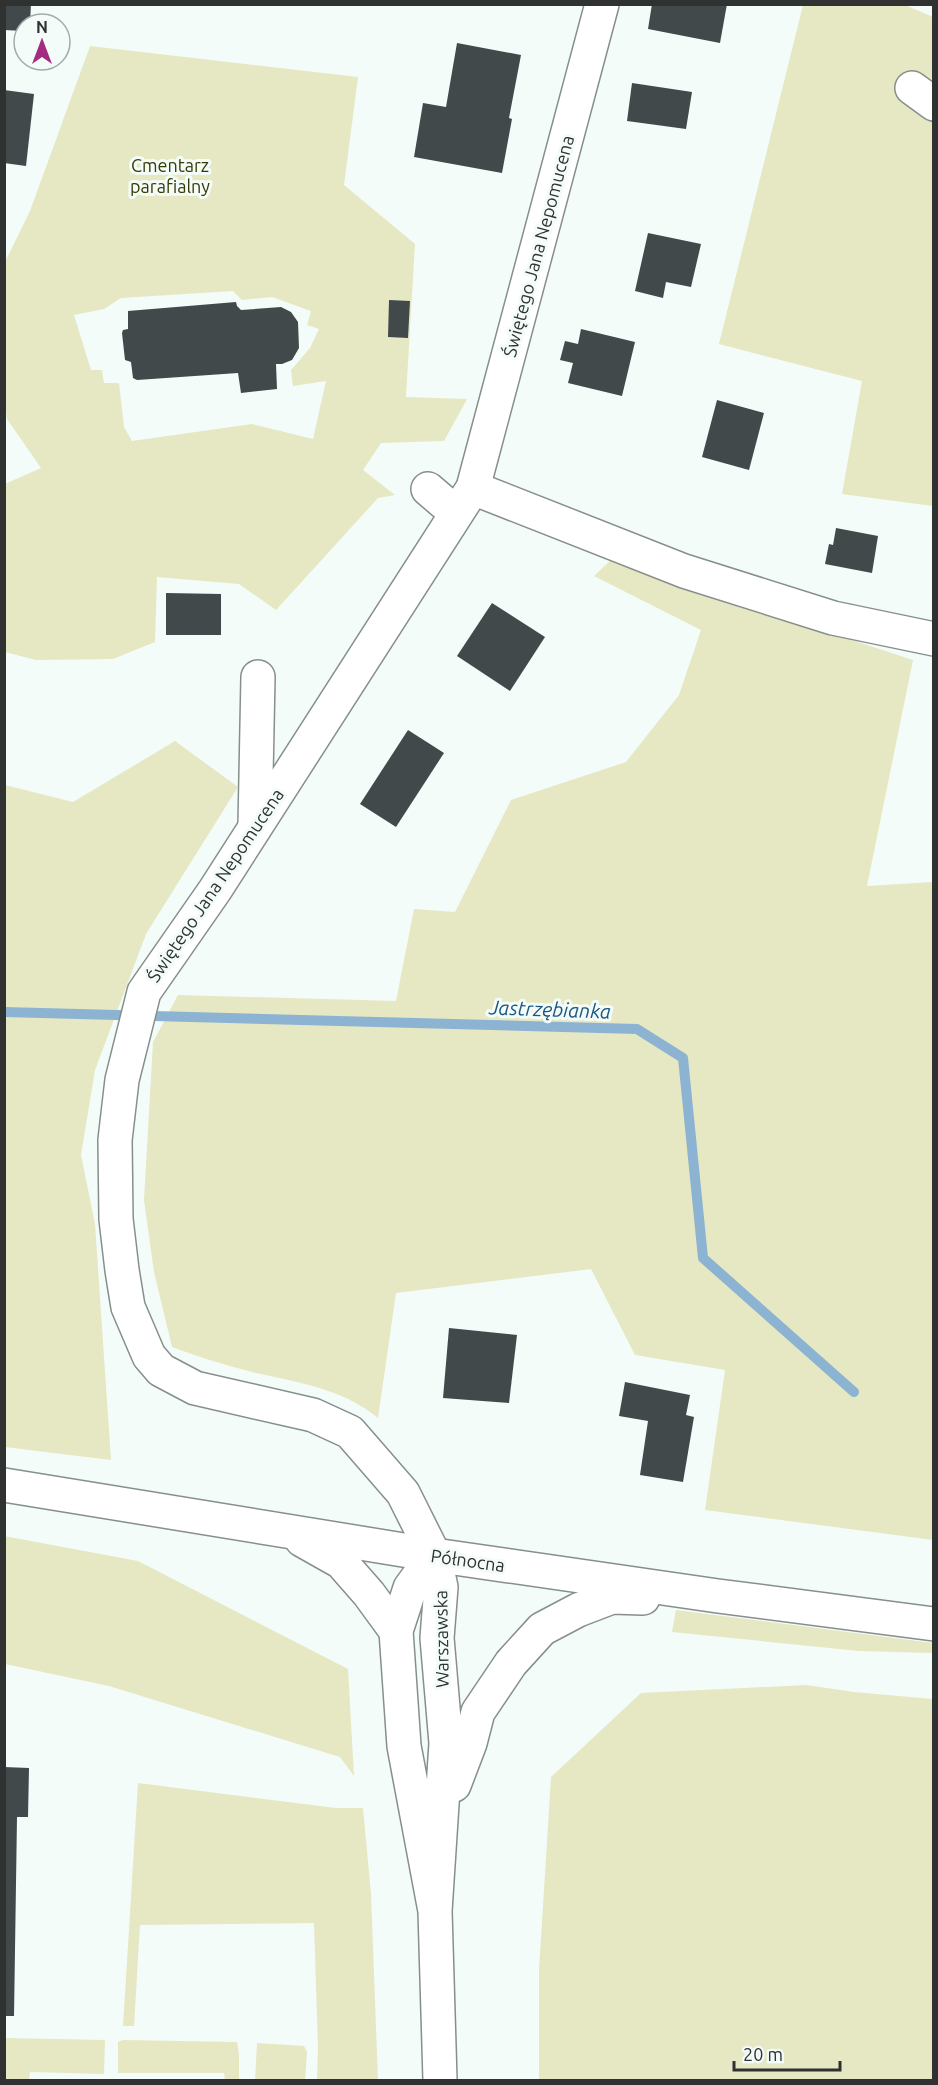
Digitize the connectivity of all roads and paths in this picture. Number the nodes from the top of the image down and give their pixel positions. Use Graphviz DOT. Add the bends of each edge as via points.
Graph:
graph roads {
  1 [pos="602,4"];
  2 [pos="428,489"];
  3 [pos="465,500"];
  4 [pos="933,639"];
  5 [pos="258,677"];
  6 [pos="255,826"];
  7 [pos="4,1485"];
  8 [pos="285,1530"];
  9 [pos="434,1555"];
  10 [pos="718,1596"];
  11 [pos="933,1624"];
  12 [pos="396,1631"];
  13 [pos="440,1820"];
  14 [pos="435,1911"];
  15 [pos="440,2080"];
  1 -- 3 [label="street, Świętego Jana Nepomucena"];
  2 -- 3 [label="street"];
  3 -- 4 [label="street" via="833,618"];
  3 -- 6 [label="street, Świętego Jana Nepomucena"];
  5 -- 6 [label="street"];
  6 -- 9 [label="street, Świętego Jana Nepomucena" via="140,1007 122,1080 115,1140 116,1219 128,1307 149,1356 161,1370 195,1388 313,1415 350,1432 403,1493"];
  7 -- 8 [label="street, Północna"];
  8 -- 9 [label="street, Północna"];
  8 -- 12 [label="street" via="341,1562"];
  9 -- 10 [label="street, Północna"];
  9 -- 12 [label="street, Warszawska" via="410,1588"];
  9 -- 13 [label="street, Warszawska" via="441,1587 437,1638 446,1743"];
  10 -- 11 [label="street, Północna"];
  10 -- 13 [label="street" via="612,1597 542,1629 511,1663 478,1712"];
  12 -- 14 [label="street, Warszawska" via="404,1746"];
  13 -- 14 [label="street, Warszawska"];
  14 -- 15 [label="street, Warszawska"];
}
